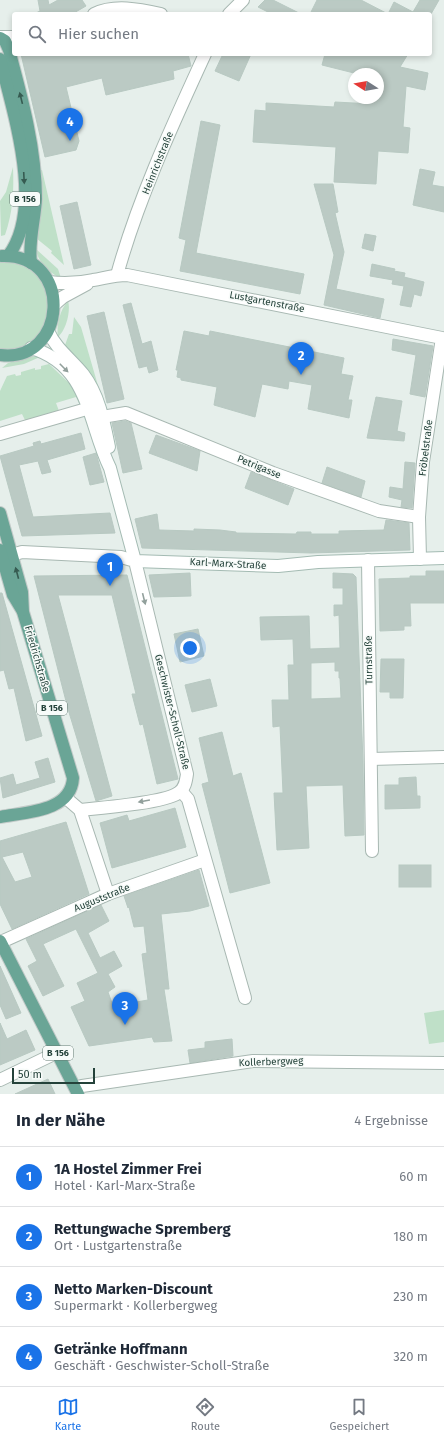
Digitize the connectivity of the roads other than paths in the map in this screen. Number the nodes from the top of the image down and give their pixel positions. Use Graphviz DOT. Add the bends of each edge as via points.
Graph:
graph roads {
  1 [pos="243,0"];
  2 [pos="101,12"];
  3 [pos="150,12"];
  4 [pos="230,12"];
  5 [pos="0,37"];
  6 [pos="12,37"];
  7 [pos="204,56"];
  8 [pos="0,59"];
  9 [pos="4,256"];
  10 [pos="31,263"];
  11 [pos="117,275"];
  12 [pos="93,280"];
  13 [pos="49,282"];
  14 [pos="55,304"];
  15 [pos="48,331"];
  16 [pos="442,338"];
  17 [pos="31,348"];
  18 [pos="1,357"];
  19 [pos="90,408"];
  20 [pos="102,417"];
  21 [pos="0,434"];
  22 [pos="110,468"];
  23 [pos="0,513"];
  24 [pos="418,517"];
  25 [pos="0,550"];
  26 [pos="12,555"];
  27 [pos="420,558"];
  28 [pos="444,558"];
  29 [pos="368,560"];
  30 [pos="135,561"];
  31 [pos="23,612"];
  32 [pos="444,757"];
  33 [pos="371,759"];
  34 [pos="181,791"];
  35 [pos="66,798"];
  36 [pos="80,810"];
  37 [pos="0,817"];
  38 [pos="372,851"];
  39 [pos="205,860"];
  40 [pos="108,894"];
  41 [pos="0,942"];
  42 [pos="245,998"];
  43 [pos="58,1052"];
  44 [pos="444,1063"];
  45 [pos="0,1080"];
  46 [pos="77,1091"];
  1 -- 4 [label="street"];
  2 -- 3 [label="street" via="129,8"];
  5 -- 6 [label="street"];
  10 -- 5 [label="main road, B 156, one-way" via="29,251 36,199 33,154 9,50"];
  7 -- 11 [label="street, Heinrichstraße" via="165,144 127,240"];
  8 -- 9 [label="main road, B 156, one-way" via="22,153 25,181 20,234"];
  9 -- 10 [label="main road"];
  10 -- 13 [label="main road"];
  11 -- 12 [label="street, Lustgartenstraße"];
  11 -- 16 [label="street, Lustgartenstraße" via="222,293"];
  12 -- 13 [label="street, Lustgartenstraße"];
  12 -- 14 [label="street, Lustgartenstraße" via="63,296"];
  13 -- 14 [label="main road"];
  14 -- 15 [label="main road"];
  15 -- 17 [label="main road" via="42,340"];
  15 -- 20 [label="street, Geschwister-Scholl-Straße" via="58,348 88,381"];
  16 -- 24 [label="street, Fröbelstraße" via="423,462"];
  17 -- 18 [label="main road" via="15,355"];
  17 -- 19 [label="street, Geschwister-Scholl-Straße, one-way" via="48,354 62,365 80,388"];
  19 -- 21 [label="street"];
  19 -- 22 [label="street, Geschwister-Scholl-Straße"];
  20 -- 22 [label="street, Geschwister-Scholl-Straße" via="110,454"];
  20 -- 24 [label="street, Petrigasse" via="126,413 273,473 379,511"];
  22 -- 30 [label="street, Geschwister-Scholl-Straße"];
  23 -- 26 [label="main road, Friedrichstraße / B 156"];
  24 -- 27 [label="street, Fröbelstraße"];
  25 -- 31 [label="main road, Friedrichstraße / B 156" via="13,595"];
  26 -- 30 [label="street, Karl-Marx-Straße" via="22,552 121,557"];
  31 -- 26 [label="main road, Friedrichstraße / B 156, one-way" via="22,592"];
  27 -- 28 [label="street, Karl-Marx-Straße"];
  27 -- 29 [label="street, Karl-Marx-Straße"];
  29 -- 30 [label="street, Karl-Marx-Straße" via="278,566"];
  29 -- 33 [label="street, Turnstraße"];
  30 -- 34 [label="street, Geschwister-Scholl-Straße, one-way" via="187,774"];
  31 -- 35 [label="main road, Friedrichstraße / B 156" via="72,778 72,788"];
  32 -- 33 [label="street"];
  33 -- 38 [label="street, Turnstraße"];
  34 -- 36 [label="street, one-way" via="164,798"];
  34 -- 39 [label="street" via="188,799"];
  35 -- 36 [label="street"];
  35 -- 37 [label="main road" via="47,808"];
  36 -- 40 [label="street"];
  39 -- 40 [label="street, Auguststraße"];
  39 -- 42 [label="street"];
  40 -- 41 [label="street, Auguststraße"];
  41 -- 43 [label="main road, B 156"];
  43 -- 45 [label="street"];
  43 -- 46 [label="main road, B 156"];
  44 -- 46 [label="street, Kollerbergweg" via="253,1060 82,1086"];
}
